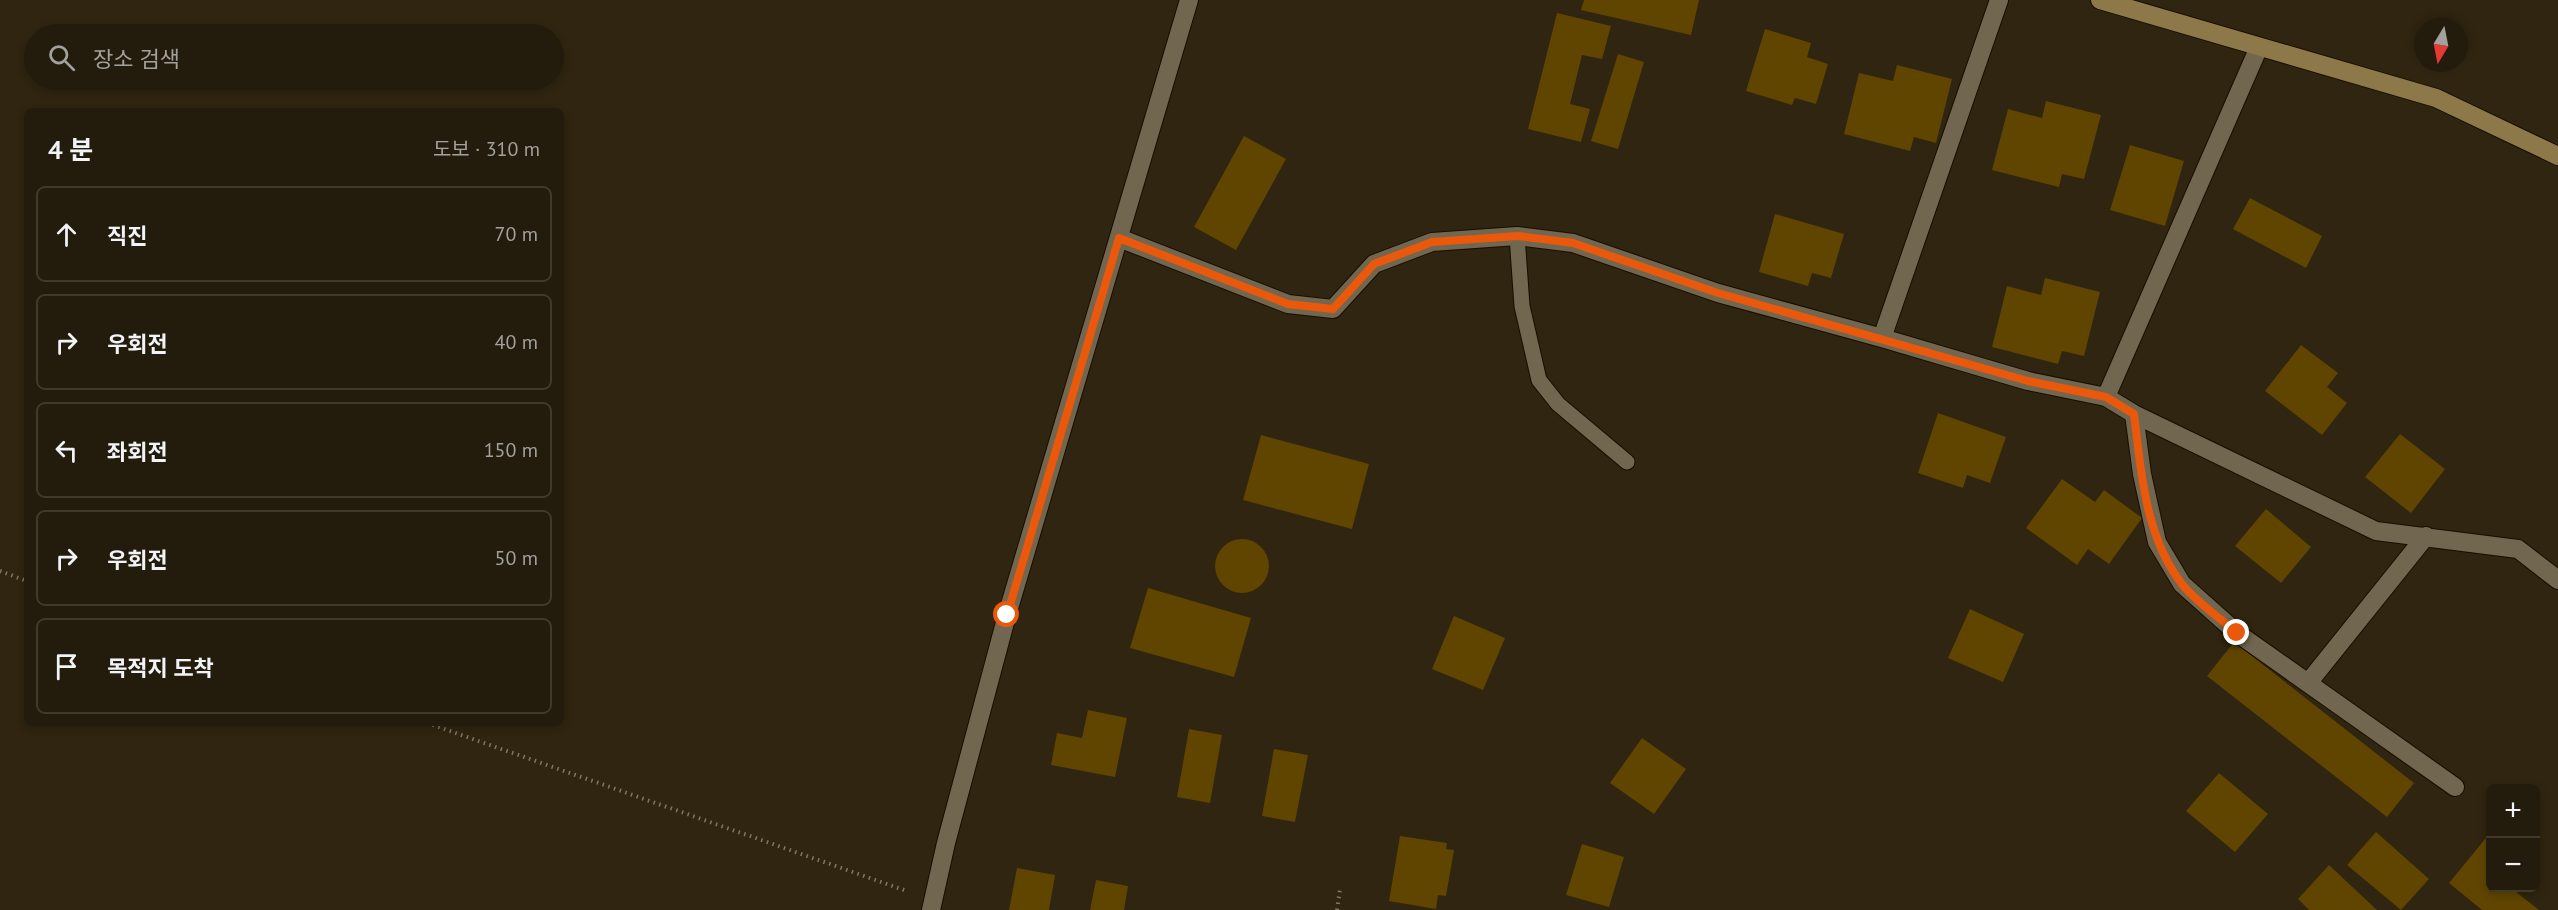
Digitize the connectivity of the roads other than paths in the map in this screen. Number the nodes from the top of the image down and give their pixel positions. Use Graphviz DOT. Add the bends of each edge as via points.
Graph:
graph roads {
  1 [pos="1189,0"];
  2 [pos="1999,0"];
  3 [pos="2100,0"];
  4 [pos="2259,47"];
  5 [pos="2558,156"];
  6 [pos="1518,236"];
  7 [pos="1119,238"];
  8 [pos="1882,338"];
  9 [pos="2106,397"];
  10 [pos="2134,414"];
  11 [pos="1627,462"];
  12 [pos="2426,536"];
  13 [pos="2558,580"];
  14 [pos="2308,683"];
  15 [pos="2454,787"];
  16 [pos="932,905"];
  1 -- 7 [label="street"];
  2 -- 8 [label="street"];
  3 -- 4 [label="street"];
  4 -- 5 [label="street" via="2436,98"];
  4 -- 9 [label="street"];
  6 -- 7 [label="street" via="1432,242 1374,264 1333,309 1288,304"];
  6 -- 8 [label="street" via="1573,243 1718,293"];
  6 -- 11 [label="lane" via="1522,306 1539,380 1558,405"];
  7 -- 16 [label="street" via="1007,615"];
  8 -- 9 [label="street" via="2028,381"];
  9 -- 10 [label="street"];
  10 -- 12 [label="street" via="2376,531"];
  10 -- 14 [label="street" via="2157,542 2182,585 2237,633"];
  12 -- 13 [label="street" via="2518,549"];
  12 -- 14 [label="street"];
  14 -- 15 [label="street"];
}
